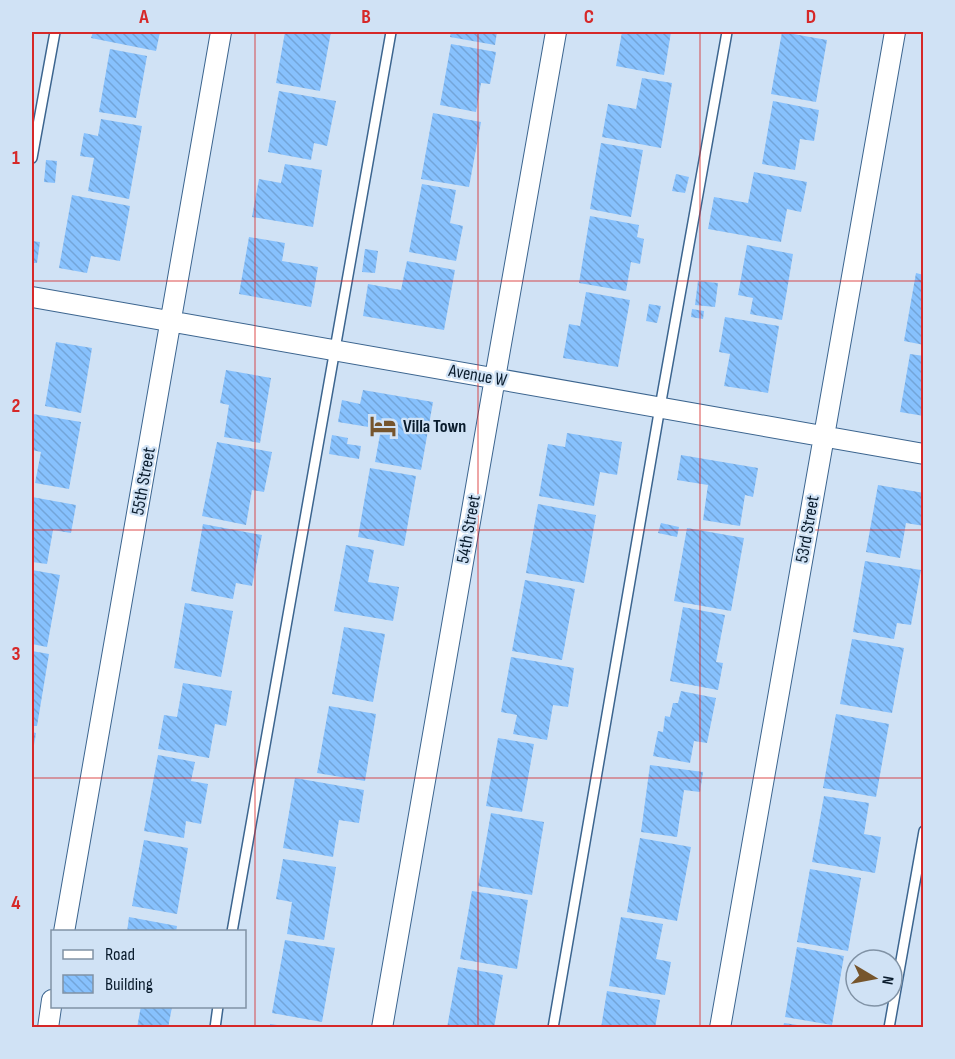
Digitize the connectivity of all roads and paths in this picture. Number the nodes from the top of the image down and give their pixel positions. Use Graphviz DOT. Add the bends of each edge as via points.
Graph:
graph roads {
  1 [pos="55,32"];
  2 [pos="221,32"];
  3 [pos="391,32"];
  4 [pos="556,32"];
  5 [pos="727,32"];
  6 [pos="895,32"];
  7 [pos="32,158"];
  8 [pos="32,297"];
  9 [pos="170,321"];
  10 [pos="335,350"];
  11 [pos="495,378"];
  12 [pos="660,407"];
  13 [pos="823,436"];
  14 [pos="924,454"];
  15 [pos="924,831"];
  16 [pos="64,930"];
  17 [pos="232,930"];
  18 [pos="51,1007"];
  19 [pos="219,1008"];
  20 [pos="48,1028"];
  21 [pos="215,1028"];
  22 [pos="382,1028"];
  23 [pos="553,1028"];
  24 [pos="720,1028"];
  25 [pos="889,1028"];
  1 -- 7 [label="lane"];
  2 -- 9 [label="street, 55th Street"];
  3 -- 10 [label="lane"];
  4 -- 11 [label="street, 54th Street"];
  5 -- 12 [label="lane"];
  6 -- 13 [label="street, 53rd Street"];
  8 -- 9 [label="street, Avenue W"];
  9 -- 10 [label="street, Avenue W"];
  9 -- 16 [label="street, 55th Street"];
  10 -- 11 [label="street, Avenue W"];
  10 -- 17 [label="lane"];
  11 -- 12 [label="street, Avenue W"];
  11 -- 22 [label="street, 54th Street"];
  12 -- 13 [label="street, Avenue W"];
  12 -- 23 [label="lane"];
  13 -- 14 [label="street, Avenue W"];
  13 -- 24 [label="street, 53rd Street"];
  15 -- 25 [label="lane"];
  18 -- 20 [label="street"];
  19 -- 21 [label="lane"];
}
